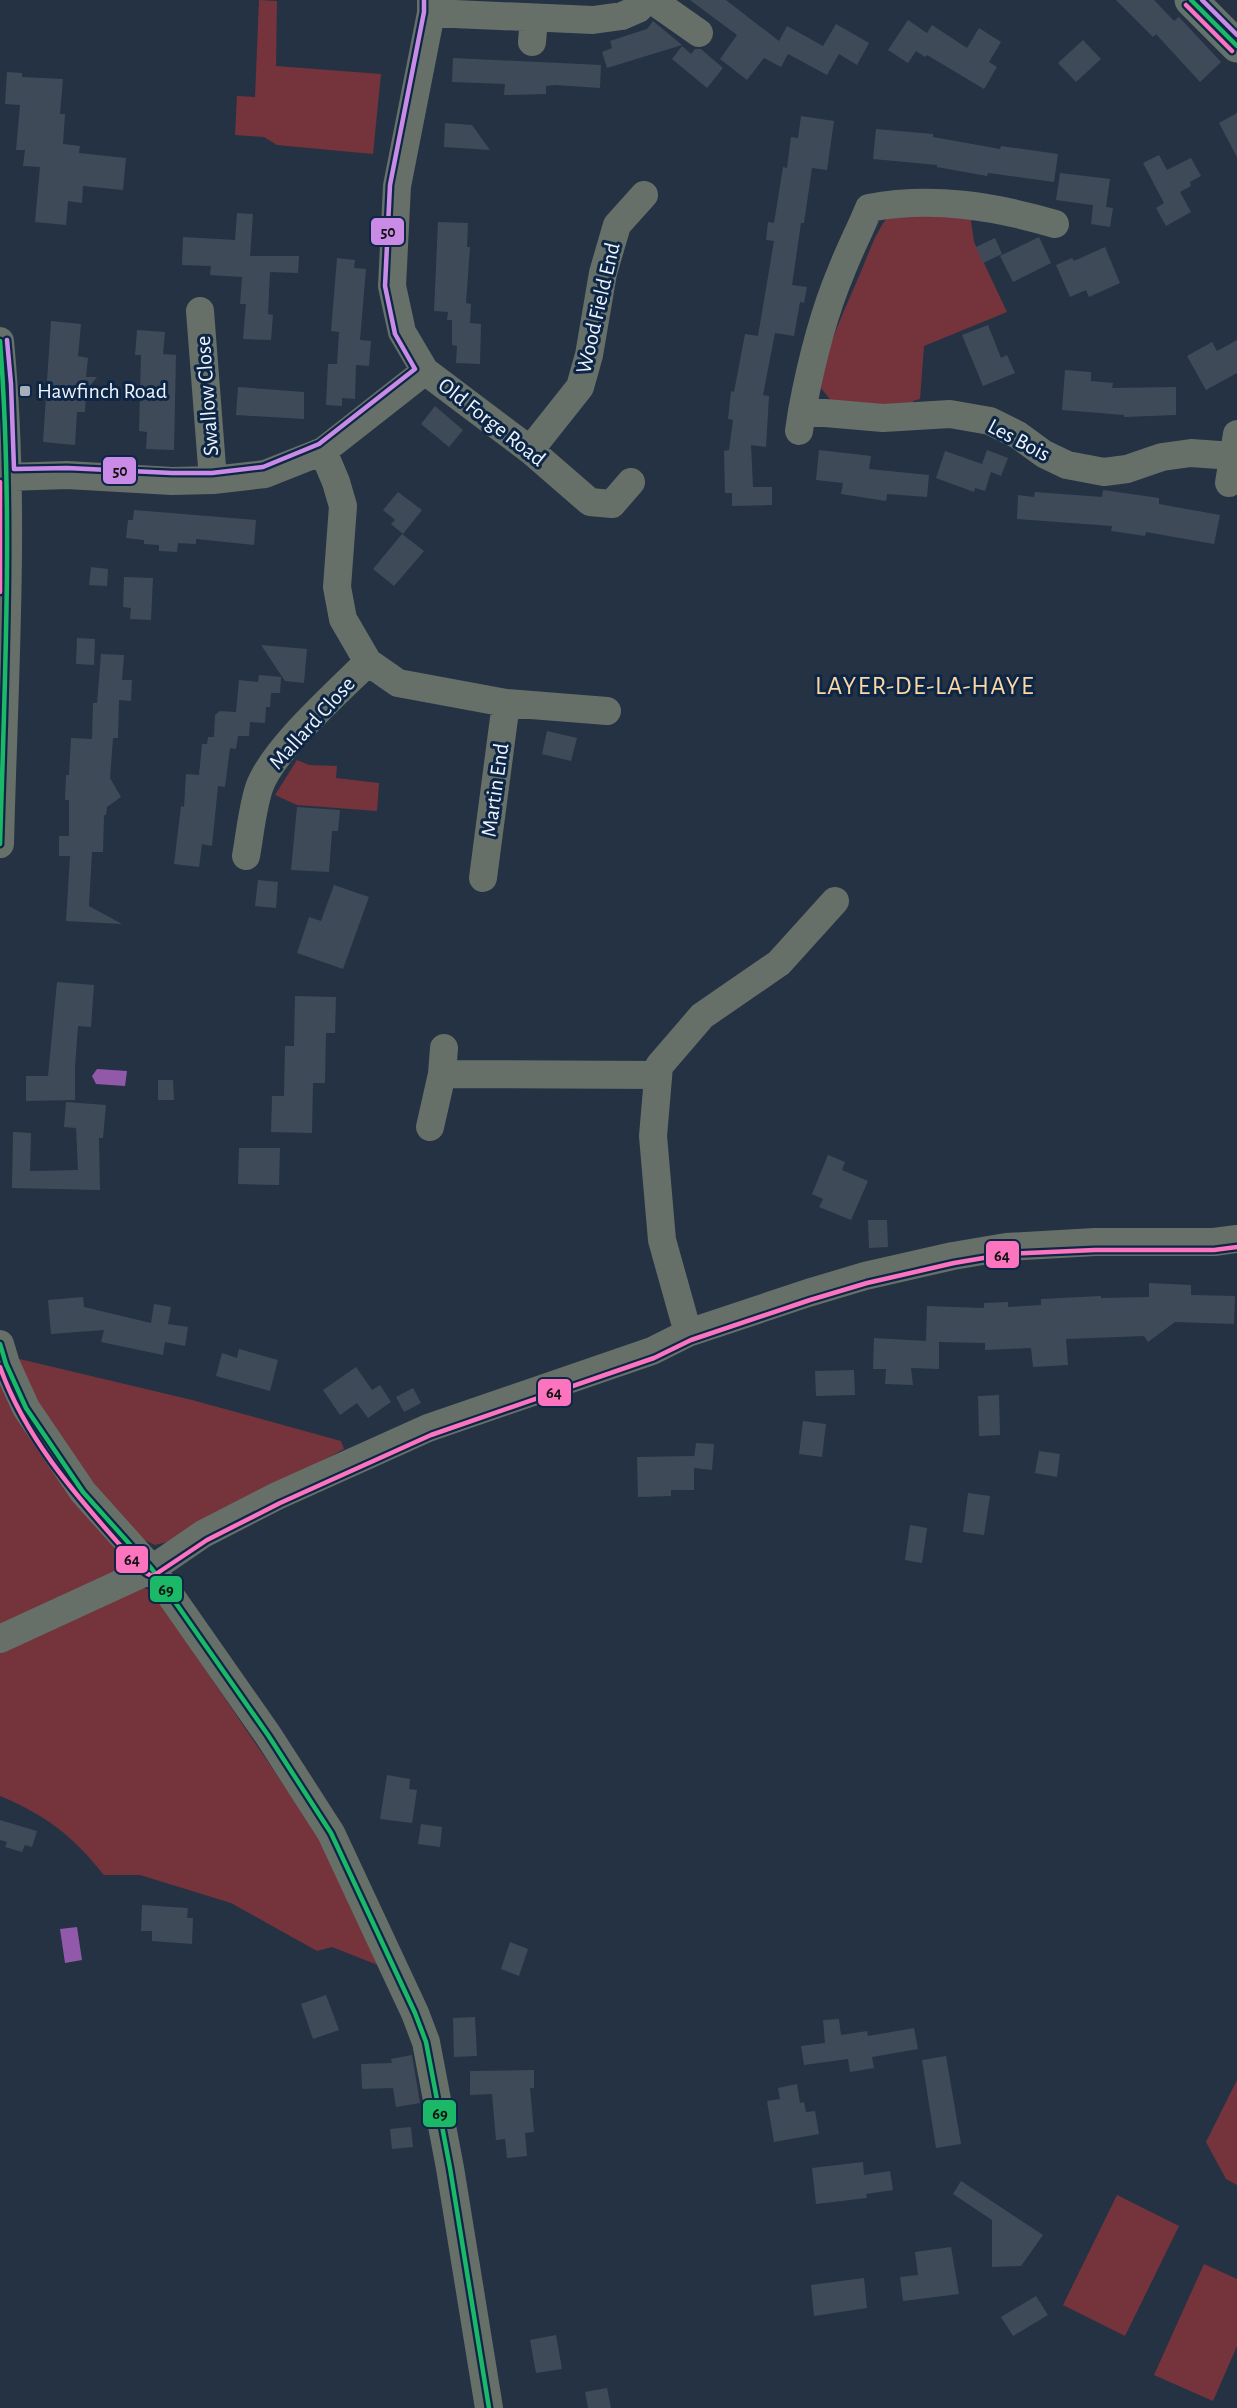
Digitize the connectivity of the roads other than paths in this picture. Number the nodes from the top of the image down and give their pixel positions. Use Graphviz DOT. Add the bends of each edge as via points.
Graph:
graph roads {
  1 [pos="650,0"];
  2 [pos="1191,0"];
  3 [pos="431,6"];
  4 [pos="699,33"];
  5 [pos="1237,46"];
  6 [pos="644,195"];
  7 [pos="1055,224"];
  8 [pos="201,311"];
  9 [pos="0,341"];
  10 [pos="425,370"];
  11 [pos="530,450"];
  12 [pos="323,451"];
  13 [pos="1233,458"];
  14 [pos="7,477"];
  15 [pos="213,480"];
  16 [pos="631,482"];
  17 [pos="368,662"];
  18 [pos="506,703"];
  19 [pos="608,711"];
  20 [pos="0,844"];
  21 [pos="246,856"];
  22 [pos="483,878"];
  23 [pos="835,901"];
  24 [pos="658,1075"];
  25 [pos="430,1126"];
  26 [pos="1237,1239"];
  27 [pos="688,1333"];
  28 [pos="0,1344"];
  29 [pos="152,1569"];
  30 [pos="0,1639"];
  31 [pos="489,2408"];
  1 -- 3 [label="street" via="622,16 533,30"];
  1 -- 4 [label="street"];
  2 -- 5 [label="main road"];
  3 -- 10 [label="street, Old Forge Road" via="397,186 392,286 402,332"];
  6 -- 11 [label="street, Wood Field End" via="617,225 580,387"];
  7 -- 13 [label="street, Les Bois" via="1011,211 926,202 861,207 813,354 800,421 950,414 990,421 1067,465 1104,472 1191,453"];
  8 -- 15 [label="street, Swallow Close"];
  9 -- 14 [label="street"];
  10 -- 11 [label="street, Old Forge Road"];
  10 -- 12 [label="street"];
  11 -- 16 [label="street, Old Forge Road" via="590,502 612,504"];
  12 -- 15 [label="street" via="265,474"];
  12 -- 17 [label="street" via="343,506 337,587 343,619"];
  14 -- 15 [label="street"];
  14 -- 20 [label="street" via="8,586"];
  17 -- 18 [label="street" via="398,683"];
  17 -- 21 [label="street, Mallard Close" via="288,743 270,767 260,786"];
  18 -- 19 [label="street"];
  18 -- 22 [label="street, Martin End"];
  23 -- 24 [label="street" via="779,963 702,1016 659,1066"];
  24 -- 25 [label="street" via="443,1061"];
  24 -- 27 [label="street" via="653,1136 662,1240"];
  26 -- 27 [label="street" via="1006,1247 953,1256 865,1276"];
  27 -- 29 [label="street" via="651,1351 428,1428 214,1528"];
  28 -- 29 [label="street" via="26,1408 83,1492"];
  29 -- 30 [label="street"];
  29 -- 31 [label="street" via="331,1833 415,2013 426,2042 448,2156"];
}
